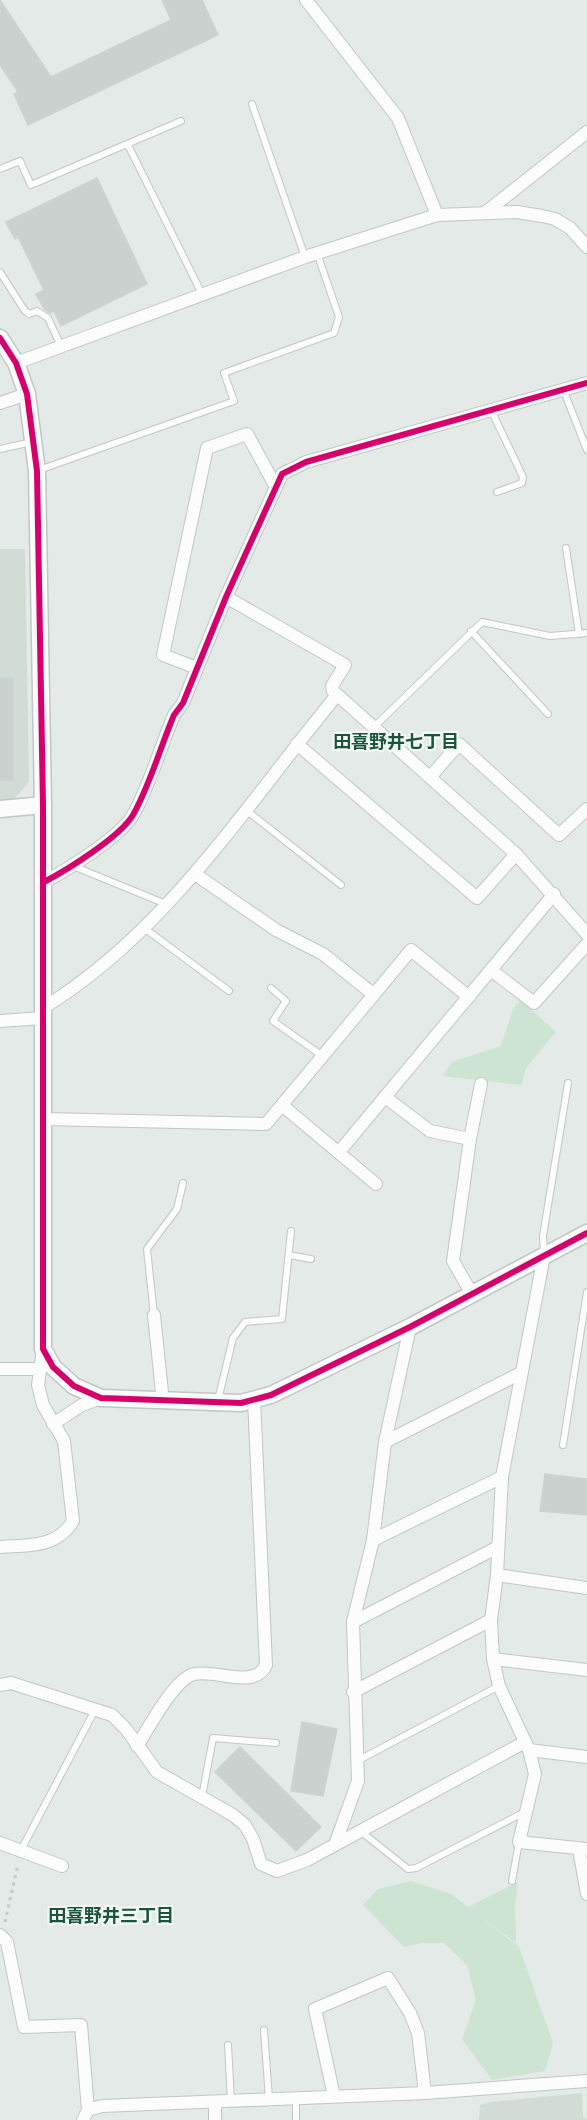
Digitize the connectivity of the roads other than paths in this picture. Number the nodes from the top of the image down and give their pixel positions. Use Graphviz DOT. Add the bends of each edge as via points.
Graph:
graph roads {
  1 [pos="306,0"];
  2 [pos="252,104"];
  3 [pos="182,121"];
  4 [pos="587,132"];
  5 [pos="128,145"];
  6 [pos="0,170"];
  7 [pos="486,212"];
  8 [pos="437,215"];
  9 [pos="587,247"];
  10 [pos="311,255"];
  11 [pos="0,272"];
  12 [pos="202,294"];
  13 [pos="0,338"];
  14 [pos="61,346"];
  15 [pos="16,363"];
  16 [pos="587,383"];
  17 [pos="563,389"];
  18 [pos="27,394"];
  19 [pos="0,403"];
  20 [pos="490,408"];
  21 [pos="34,441"];
  22 [pos="0,448"];
  23 [pos="587,450"];
  24 [pos="37,471"];
  25 [pos="276,487"];
  26 [pos="497,492"];
  27 [pos="566,548"];
  28 [pos="226,597"];
  29 [pos="471,631"];
  30 [pos="579,633"];
  31 [pos="587,633"];
  32 [pos="197,668"];
  33 [pos="337,695"];
  34 [pos="548,714"];
  35 [pos="375,726"];
  36 [pos="297,744"];
  37 [pos="431,776"];
  38 [pos="43,805"];
  39 [pos="587,808"];
  40 [pos="0,809"];
  41 [pos="246,810"];
  42 [pos="516,854"];
  43 [pos="73,866"];
  44 [pos="195,874"];
  45 [pos="44,882"];
  46 [pos="341,885"];
  47 [pos="554,894"];
  48 [pos="166,904"];
  49 [pos="144,928"];
  50 [pos="587,934"];
  51 [pos="587,944"];
  52 [pos="491,970"];
  53 [pos="271,988"];
  54 [pos="230,991"];
  55 [pos="373,994"];
  56 [pos="469,997"];
  57 [pos="43,1013"];
  58 [pos="0,1021"];
  59 [pos="324,1057"];
  60 [pos="568,1083"];
  61 [pos="481,1084"];
  62 [pos="386,1096"];
  63 [pos="283,1106"];
  64 [pos="44,1119"];
  65 [pos="470,1139"];
  66 [pos="339,1152"];
  67 [pos="183,1183"];
  68 [pos="376,1184"];
  69 [pos="291,1231"];
  70 [pos="587,1233"];
  71 [pos="289,1255"];
  72 [pos="544,1256"];
  73 [pos="311,1259"];
  74 [pos="587,1292"];
  75 [pos="472,1294"];
  76 [pos="154,1315"];
  77 [pos="410,1327"];
  78 [pos="44,1348"];
  79 [pos="0,1369"];
  80 [pos="39,1369"];
  81 [pos="521,1373"];
  82 [pos="100,1398"];
  83 [pos="254,1400"];
  84 [pos="164,1402"];
  85 [pos="217,1404"];
  86 [pos="53,1424"];
  87 [pos="385,1442"];
  88 [pos="563,1445"];
  89 [pos="502,1477"];
  90 [pos="374,1539"];
  91 [pos="0,1547"];
  92 [pos="498,1547"];
  93 [pos="496,1575"];
  94 [pos="587,1588"];
  95 [pos="491,1620"];
  96 [pos="353,1622"];
  97 [pos="494,1659"];
  98 [pos="587,1670"];
  99 [pos="0,1684"];
  100 [pos="499,1686"];
  101 [pos="353,1692"];
  102 [pos="95,1710"];
  103 [pos="276,1743"];
  104 [pos="137,1746"];
  105 [pos="527,1746"];
  106 [pos="587,1757"];
  107 [pos="359,1760"];
  108 [pos="202,1798"];
  109 [pos="527,1811"];
  110 [pos="359,1829"];
  111 [pos="336,1842"];
  112 [pos="519,1842"];
  113 [pos="0,1843"];
  114 [pos="583,1849"];
  115 [pos="21,1851"];
  116 [pos="62,1866"];
  117 [pos="512,1881"];
  118 [pos="587,1894"];
  119 [pos="1,1935"];
  120 [pos="264,2030"];
  121 [pos="228,2045"];
  122 [pos="587,2081"];
  123 [pos="425,2093"];
  124 [pos="334,2096"];
  125 [pos="296,2097"];
  126 [pos="269,2099"];
  127 [pos="231,2101"];
  128 [pos="215,2102"];
  129 [pos="85,2115"];
  130 [pos="215,2120"];
  131 [pos="296,2120"];
  1 -- 8 [label="street" via="398,118"];
  2 -- 10 [label="lane"];
  3 -- 5 [label="lane"];
  4 -- 7 [label="street"];
  5 -- 6 [label="lane" via="32,185 20,161"];
  5 -- 12 [label="lane"];
  7 -- 8 [label="street"];
  7 -- 9 [label="street" via="517,212 555,219 570,228"];
  8 -- 10 [label="street"];
  10 -- 12 [label="street"];
  10 -- 24 [label="lane" via="339,317 334,333 224,373 234,400"];
  11 -- 14 [label="lane" via="25,311 29,314 37,310 48,318"];
  12 -- 14 [label="street"];
  13 -- 15 [label="street"];
  14 -- 15 [label="street"];
  15 -- 18 [label="street"];
  16 -- 17 [label="street"];
  17 -- 20 [label="street"];
  17 -- 23 [label="lane"];
  18 -- 19 [label="street"];
  18 -- 21 [label="street"];
  20 -- 25 [label="street" via="306,462 282,474"];
  20 -- 26 [label="lane" via="523,477 522,483"];
  21 -- 22 [label="lane"];
  21 -- 24 [label="street"];
  24 -- 38 [label="street"];
  25 -- 28 [label="street"];
  25 -- 32 [label="street" via="247,434 207,448 163,655"];
  27 -- 30 [label="lane"];
  28 -- 32 [label="street"];
  28 -- 33 [label="street" via="345,665 332,686"];
  29 -- 30 [label="lane" via="482,622 550,636"];
  29 -- 34 [label="lane"];
  29 -- 35 [label="lane"];
  30 -- 31 [label="lane"];
  32 -- 43 [label="street" via="132,816"];
  33 -- 35 [label="street"];
  33 -- 36 [label="street"];
  35 -- 37 [label="street"];
  36 -- 41 [label="street"];
  36 -- 42 [label="street" via="477,898"];
  37 -- 39 [label="street" via="459,744 558,835"];
  37 -- 42 [label="street"];
  38 -- 40 [label="street"];
  38 -- 45 [label="street"];
  41 -- 44 [label="street"];
  41 -- 46 [label="lane"];
  42 -- 47 [label="street"];
  43 -- 45 [label="street"];
  43 -- 48 [label="lane"];
  44 -- 48 [label="street"];
  44 -- 55 [label="street" via="276,930 323,954"];
  45 -- 57 [label="street"];
  47 -- 50 [label="street"];
  47 -- 52 [label="street"];
  48 -- 49 [label="street"];
  49 -- 54 [label="lane"];
  49 -- 57 [label="street"];
  51 -- 52 [label="street" via="534,1003"];
  52 -- 56 [label="street"];
  53 -- 59 [label="lane" via="286,1001 273,1022"];
  55 -- 56 [label="street" via="411,950"];
  55 -- 59 [label="street"];
  56 -- 62 [label="street"];
  57 -- 58 [label="street"];
  57 -- 64 [label="street"];
  59 -- 63 [label="street"];
  60 -- 72 [label="lane" via="543,1236"];
  61 -- 65 [label="street"];
  62 -- 65 [label="street" via="430,1131"];
  62 -- 66 [label="street"];
  63 -- 64 [label="street" via="266,1124"];
  63 -- 66 [label="street"];
  64 -- 78 [label="street"];
  65 -- 75 [label="street" via="453,1261"];
  66 -- 68 [label="street"];
  67 -- 76 [label="lane" via="177,1209 147,1249"];
  69 -- 71 [label="lane"];
  70 -- 72 [label="street"];
  71 -- 73 [label="lane"];
  71 -- 85 [label="lane" via="282,1319 245,1322 233,1338"];
  72 -- 75 [label="street"];
  72 -- 81 [label="street"];
  74 -- 88 [label="lane"];
  75 -- 77 [label="street"];
  76 -- 84 [label="street"];
  77 -- 83 [label="street"];
  77 -- 87 [label="street"];
  78 -- 80 [label="street"];
  78 -- 82 [label="street" via="53,1367 74,1386"];
  79 -- 80 [label="street"];
  80 -- 86 [label="street" via="43,1405"];
  81 -- 87 [label="street"];
  81 -- 89 [label="street"];
  82 -- 84 [label="street"];
  82 -- 86 [label="street"];
  83 -- 85 [label="street"];
  83 -- 104 [label="street" via="266,1665 260,1675 252,1678 207,1672 190,1675 177,1686"];
  84 -- 85 [label="street"];
  86 -- 91 [label="street" via="64,1441 73,1521 67,1531 48,1543"];
  87 -- 90 [label="street"];
  89 -- 90 [label="street"];
  89 -- 92 [label="street"];
  90 -- 96 [label="street"];
  92 -- 93 [label="street"];
  92 -- 96 [label="street"];
  93 -- 94 [label="street"];
  93 -- 95 [label="street"];
  95 -- 97 [label="street"];
  95 -- 101 [label="street"];
  96 -- 101 [label="street"];
  97 -- 98 [label="street"];
  97 -- 100 [label="street"];
  99 -- 102 [label="street" via="11,1683"];
  100 -- 105 [label="street"];
  100 -- 107 [label="lane"];
  101 -- 107 [label="street"];
  102 -- 104 [label="street" via="119,1720"];
  102 -- 115 [label="lane"];
  103 -- 108 [label="lane" via="213,1738"];
  104 -- 108 [label="street" via="158,1772"];
  105 -- 106 [label="street"];
  105 -- 109 [label="street" via="536,1774"];
  105 -- 110 [label="street"];
  107 -- 111 [label="street" via="358,1781"];
  108 -- 111 [label="street" via="245,1825 261,1864 268,1869 286,1868"];
  109 -- 110 [label="lane" via="408,1869"];
  109 -- 112 [label="street"];
  110 -- 111 [label="street"];
  112 -- 114 [label="street"];
  112 -- 117 [label="lane"];
  113 -- 115 [label="street"];
  114 -- 118 [label="street"];
  115 -- 116 [label="street"];
  119 -- 129 [label="street" via="7,1942 24,2027 81,2025"];
  120 -- 126 [label="lane"];
  121 -- 127 [label="lane"];
  122 -- 123 [label="street"];
  123 -- 124 [label="street"];
  123 -- 124 [label="street" via="418,2033 411,2013 388,1978 315,2009"];
  124 -- 125 [label="street"];
  125 -- 126 [label="street"];
  125 -- 131 [label="lane"];
  126 -- 127 [label="street"];
  127 -- 128 [label="street"];
  128 -- 129 [label="street" via="102,2106"];
  128 -- 130 [label="street"];
}
